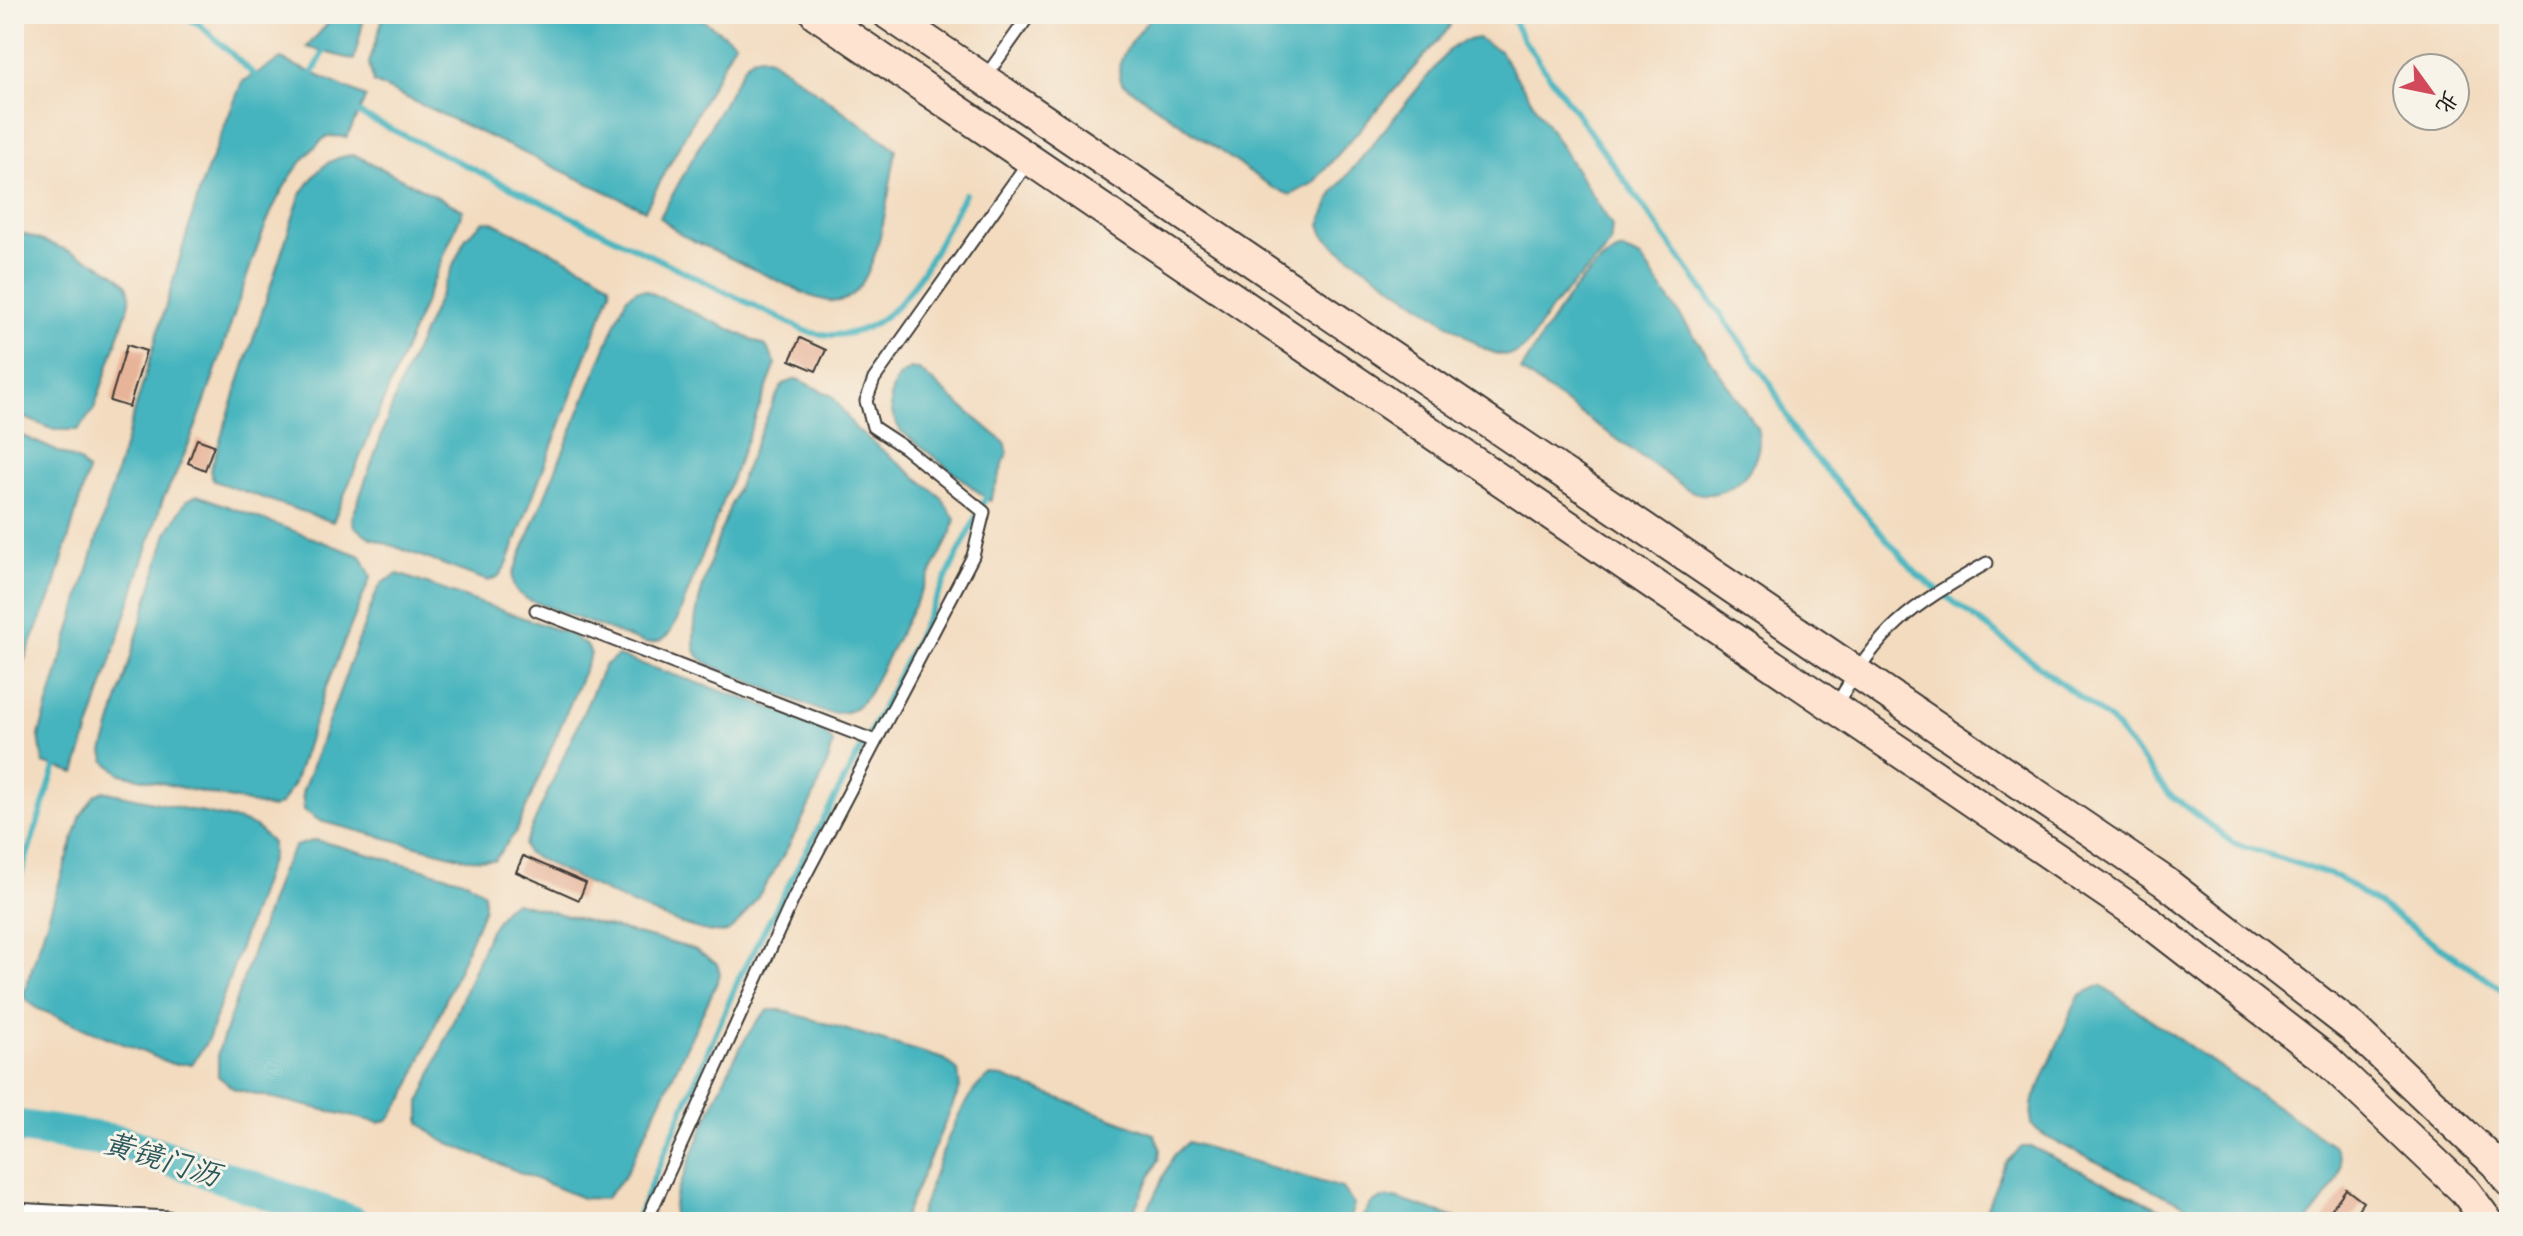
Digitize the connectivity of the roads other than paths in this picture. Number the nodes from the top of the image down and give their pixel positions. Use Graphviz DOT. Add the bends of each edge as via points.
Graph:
graph roads {
  1 [pos="816,14"];
  2 [pos="888,14"];
  3 [pos="1030,14"];
  4 [pos="984,79"];
  5 [pos="1030,160"];
  6 [pos="1987,563"];
  7 [pos="536,610"];
  8 [pos="1855,672"];
  9 [pos="1835,708"];
  10 [pos="875,741"];
  11 [pos="2509,1181"];
  12 [pos="14,1209"];
  13 [pos="192,1222"];
  14 [pos="646,1222"];
  15 [pos="2488,1222"];
  1 -- 5 [label="main road"];
  2 -- 4 [label="main road"];
  3 -- 4 [label="lane"];
  4 -- 8 [label="main road"];
  5 -- 9 [label="main road"];
  5 -- 10 [label="lane" via="874,379 866,401 873,427 984,512 973,556"];
  6 -- 8 [label="lane" via="1917,604 1877,640"];
  7 -- 10 [label="lane"];
  8 -- 9 [label="lane"];
  8 -- 11 [label="main road" via="2165,882 2352,1027"];
  9 -- 15 [label="main road" via="2141,916 2326,1059 2465,1191"];
  10 -- 14 [label="lane" via="794,897"];
  12 -- 13 [label="lane"];
}
